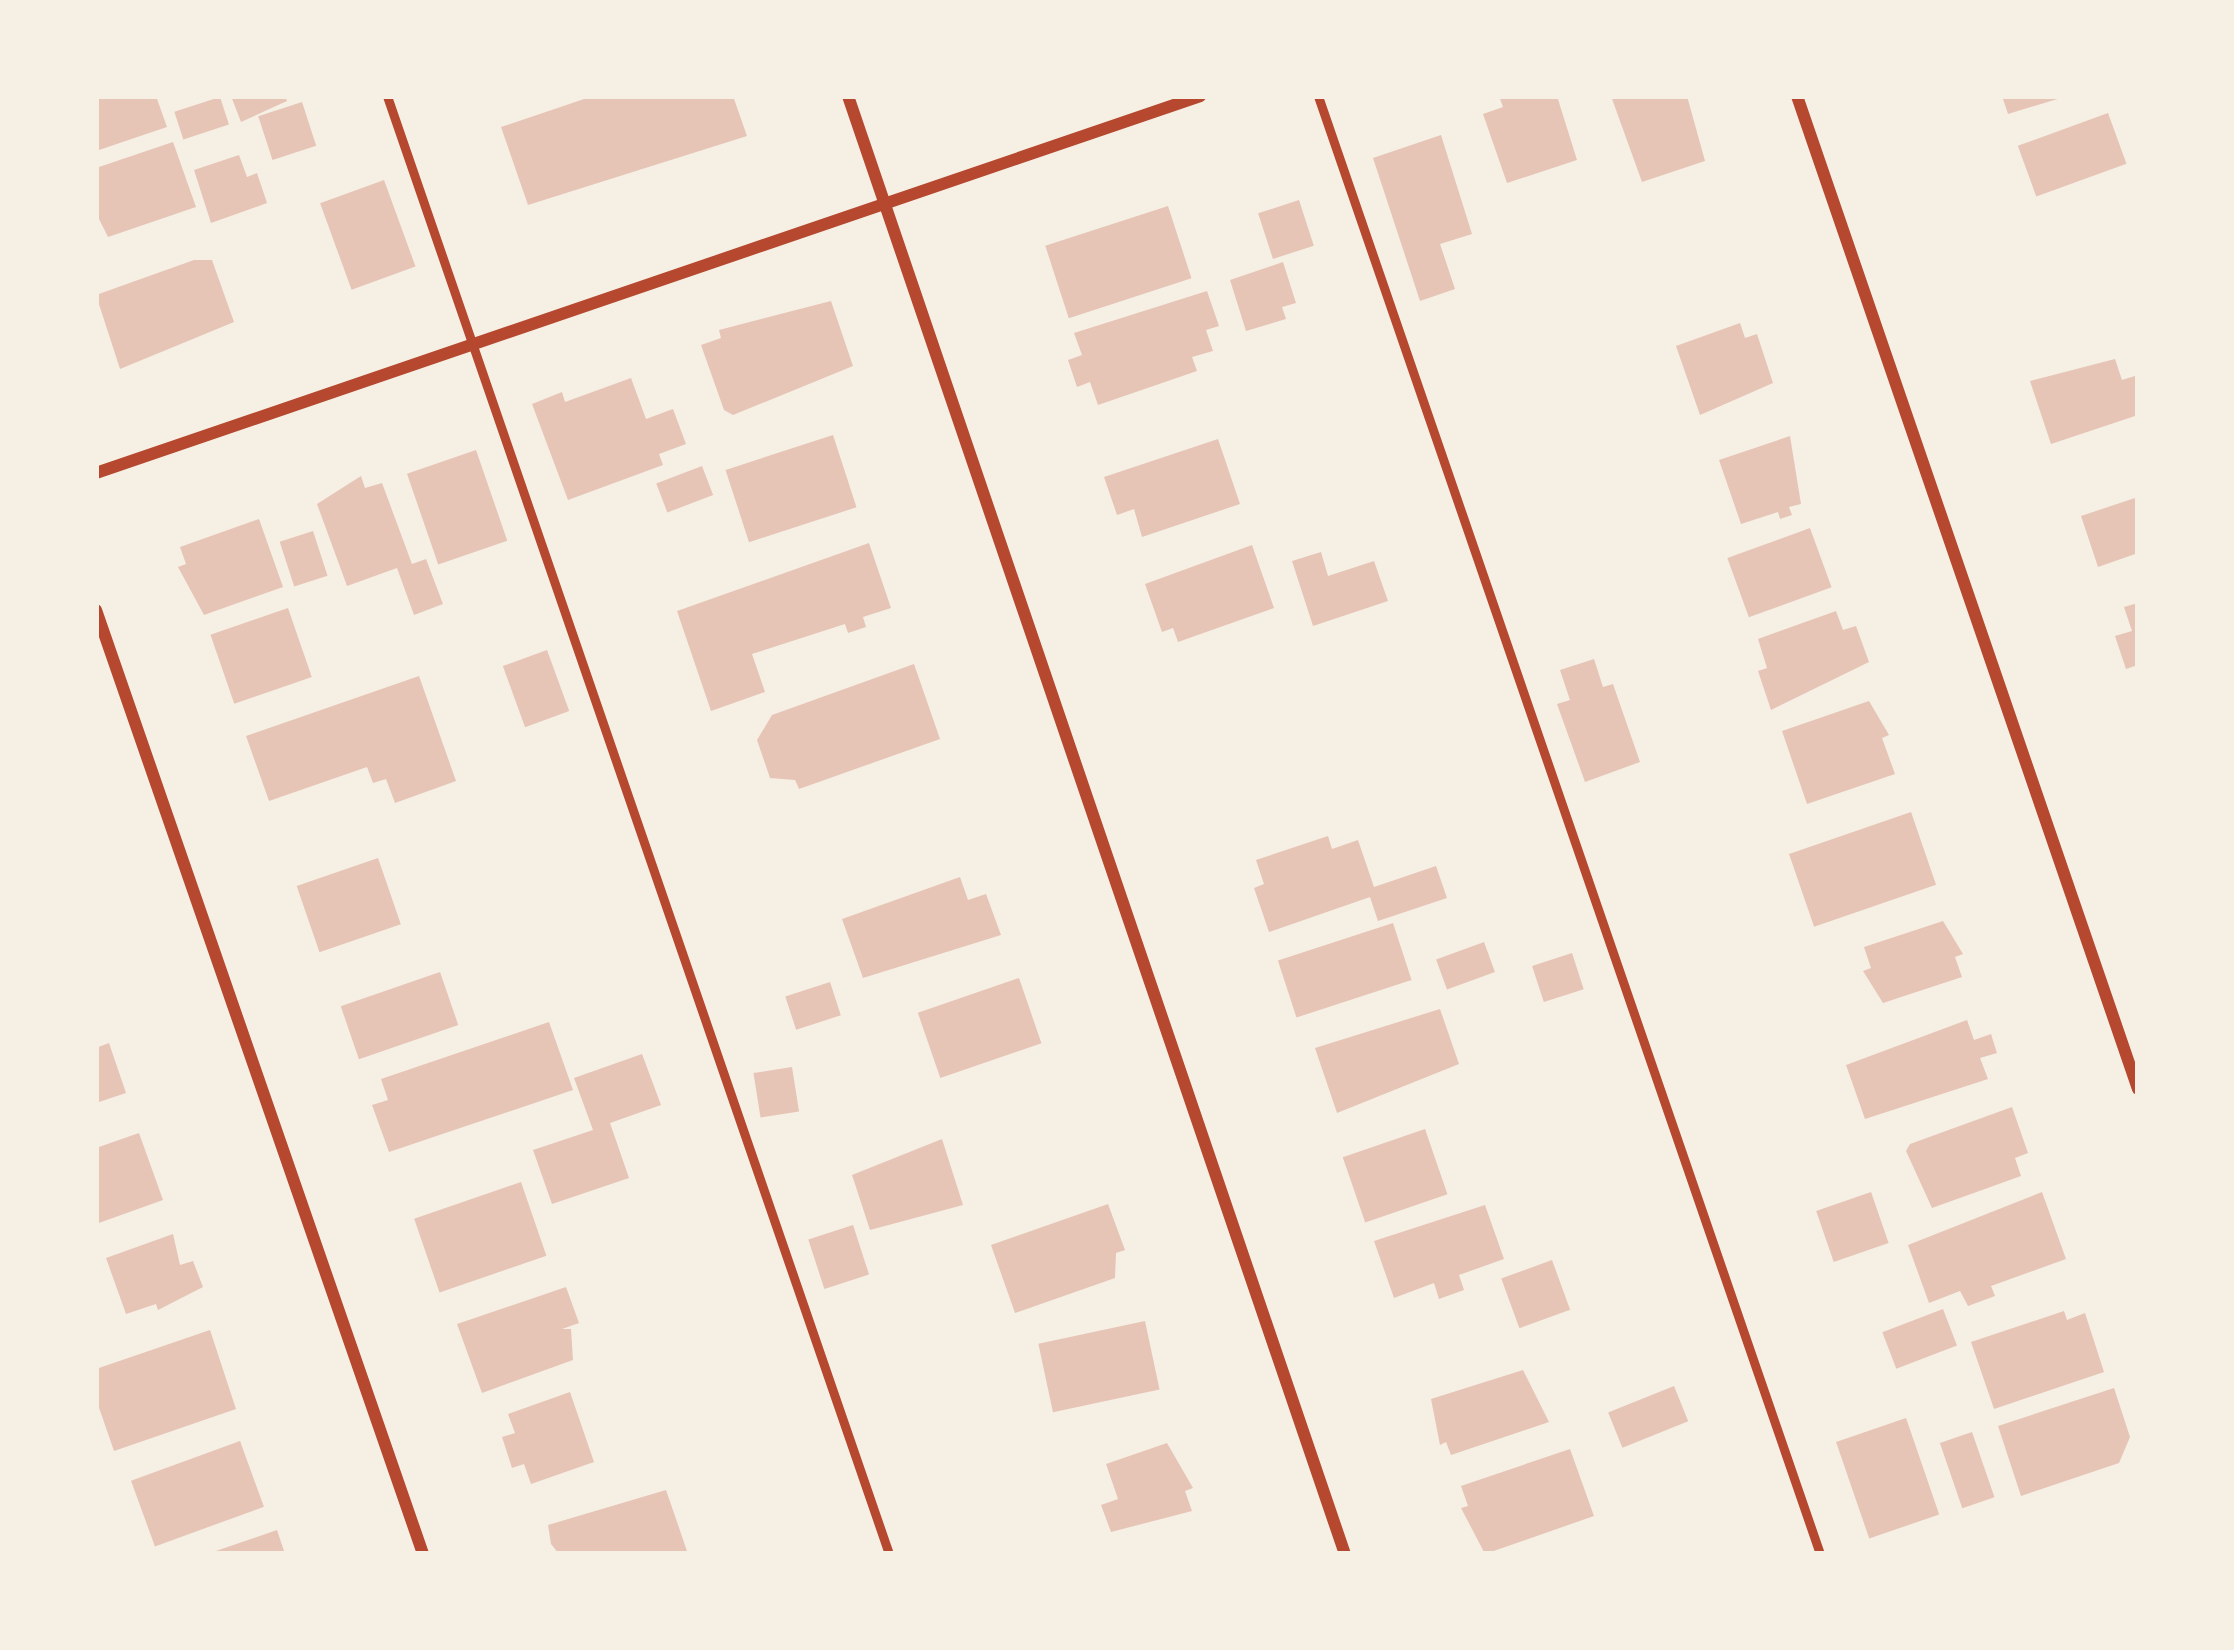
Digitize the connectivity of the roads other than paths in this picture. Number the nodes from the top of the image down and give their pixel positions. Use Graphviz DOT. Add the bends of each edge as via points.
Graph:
graph roads {
  1 [pos="387,96"];
  2 [pos="848,96"];
  3 [pos="1200,96"];
  4 [pos="1318,96"];
  5 [pos="1797,96"];
  6 [pos="885,203"];
  7 [pos="473,344"];
  8 [pos="96,472"];
  9 [pos="96,610"];
  10 [pos="2138,1089"];
  11 [pos="423,1554"];
  12 [pos="889,1554"];
  13 [pos="1345,1554"];
  14 [pos="1820,1554"];
  1 -- 7 [label="lane"];
  2 -- 6 [label="street"];
  3 -- 6 [label="street"];
  4 -- 14 [label="lane"];
  5 -- 10 [label="street"];
  6 -- 7 [label="street"];
  6 -- 13 [label="street"];
  7 -- 8 [label="street"];
  7 -- 12 [label="lane"];
  9 -- 11 [label="street"];
}
